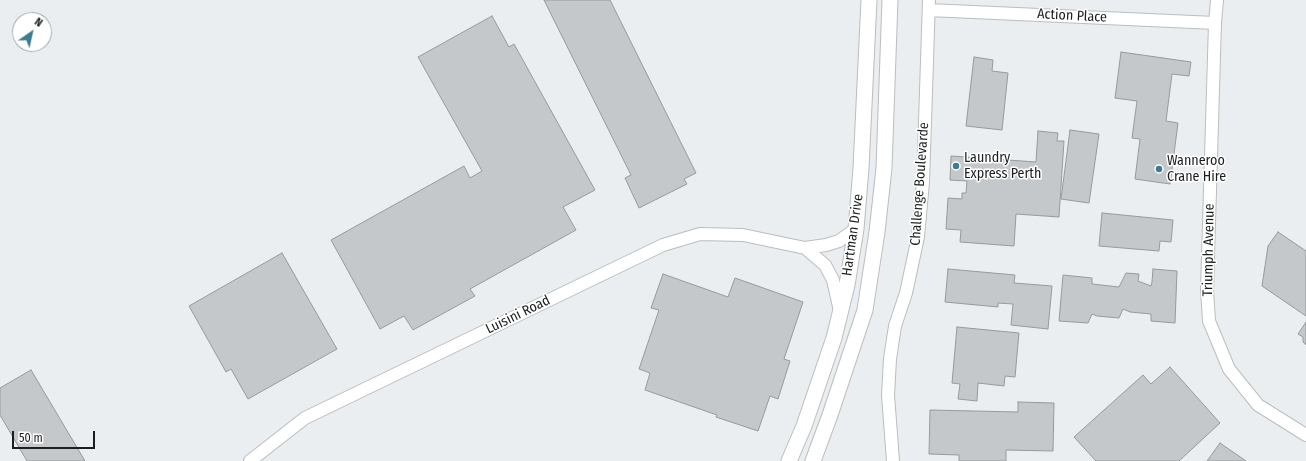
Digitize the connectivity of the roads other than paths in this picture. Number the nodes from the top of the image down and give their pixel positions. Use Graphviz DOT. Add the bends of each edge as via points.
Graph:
graph roads {
  1 [pos="869,0"];
  2 [pos="890,0"];
  3 [pos="1217,0"];
  4 [pos="929,5"];
  5 [pos="1215,23"];
  6 [pos="856,229"];
  7 [pos="805,248"];
  8 [pos="840,311"];
  9 [pos="1306,435"];
  10 [pos="250,461"];
  11 [pos="789,461"];
  12 [pos="814,461"];
  13 [pos="893,461"];
  1 -- 6 [label="main road, Hartman Drive"];
  2 -- 12 [label="main road, Hartman Drive" via="884,168 865,310"];
  3 -- 5 [label="street, Triumph Avenue"];
  4 -- 5 [label="street, Action Place"];
  4 -- 13 [label="street, Challenge Boulevarde" via="923,182 918,238 906,293 895,326 890,359 888,395"];
  5 -- 9 [label="street, Triumph Avenue" via="1207,290 1209,321 1229,369 1258,405"];
  6 -- 7 [label="street, Luisini Road" via="839,241"];
  6 -- 8 [label="main road, Hartman Drive"];
  7 -- 8 [label="street, Luisini Road" via="825,265 834,280"];
  7 -- 10 [label="street, Luisini Road" via="743,235 700,234 663,245 305,418"];
  8 -- 11 [label="main road, Hartman Drive" via="834,338 804,426"];
}
